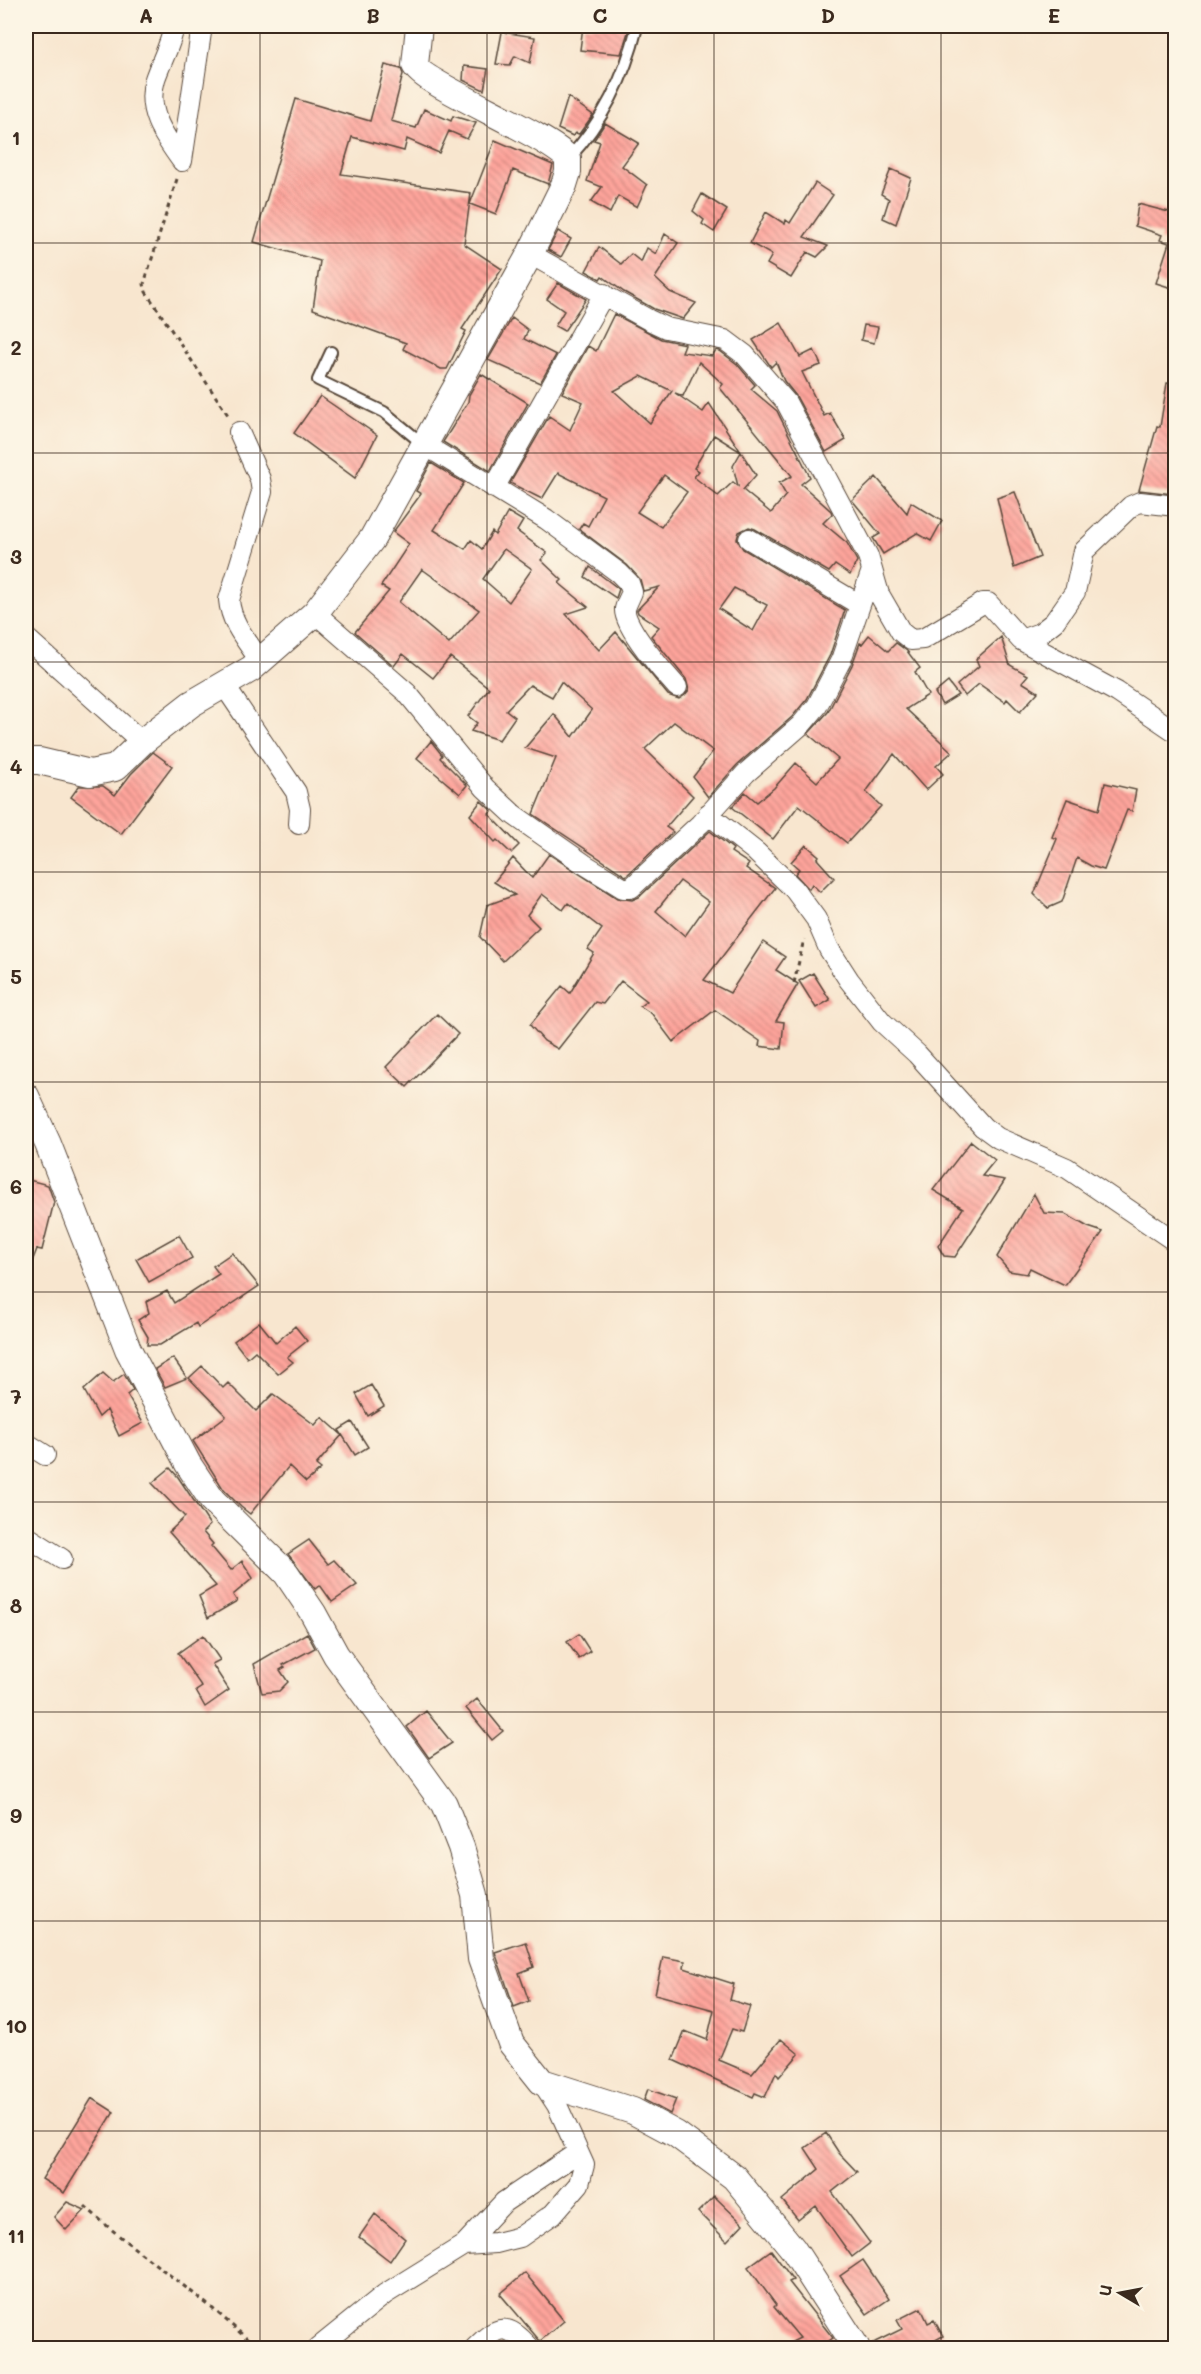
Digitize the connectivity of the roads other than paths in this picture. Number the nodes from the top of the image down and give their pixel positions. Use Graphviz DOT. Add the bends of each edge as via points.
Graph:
graph roads {
  1 [pos="174,26"];
  2 [pos="202,26"];
  3 [pos="419,26"];
  4 [pos="637,27"];
  5 [pos="568,158"];
  6 [pos="530,255"];
  7 [pos="604,294"];
  8 [pos="331,352"];
  9 [pos="239,432"];
  10 [pos="423,444"];
  11 [pos="495,488"];
  12 [pos="1176,506"];
  13 [pos="749,539"];
  14 [pos="871,573"];
  15 [pos="860,605"];
  16 [pos="315,613"];
  17 [pos="26,638"];
  18 [pos="1022,640"];
  19 [pos="261,662"];
  20 [pos="224,685"];
  21 [pos="677,687"];
  22 [pos="1176,732"];
  23 [pos="142,742"];
  24 [pos="26,761"];
  25 [pos="708,814"];
  26 [pos="299,824"];
  27 [pos="26,1096"];
  28 [pos="1176,1242"];
  29 [pos="26,1443"];
  30 [pos="45,1455"];
  31 [pos="26,1536"];
  32 [pos="62,1559"];
  33 [pos="542,2082"];
  34 [pos="577,2153"];
  35 [pos="464,2245"];
  36 [pos="318,2349"];
  37 [pos="475,2349"];
  38 [pos="530,2349"];
  39 [pos="857,2349"];
  1 -- 2 [label="street" via="151,98 158,126 183,161"];
  3 -- 5 [label="street" via="417,70 528,130"];
  4 -- 5 [label="lane" via="630,56 609,104"];
  5 -- 6 [label="street" via="564,185"];
  6 -- 7 [label="street"];
  6 -- 10 [label="street"];
  7 -- 11 [label="street"];
  7 -- 14 [label="street" via="666,328 725,340 745,355 786,402 868,556"];
  8 -- 10 [label="lane" via="318,376 321,383 384,412"];
  9 -- 19 [label="street" via="262,492 229,600 234,620"];
  10 -- 11 [label="street"];
  10 -- 16 [label="street" via="372,539"];
  11 -- 21 [label="street" via="546,519 629,583 632,592 625,609 628,620 648,655"];
  12 -- 18 [label="street" via="1140,502 1131,506 1084,551 1075,592 1054,622"];
  13 -- 15 [label="street"];
  14 -- 15 [label="street"];
  14 -- 18 [label="street" via="901,632 912,640 923,639 986,602"];
  15 -- 25 [label="street" via="833,679 817,706"];
  16 -- 19 [label="street"];
  16 -- 25 [label="street" via="407,693 485,788 514,815 623,888 634,887"];
  17 -- 23 [label="street"];
  18 -- 22 [label="street" via="1117,692"];
  19 -- 20 [label="street"];
  20 -- 23 [label="street" via="191,704"];
  20 -- 26 [label="street" via="296,792"];
  23 -- 24 [label="street" via="115,768 97,773"];
  25 -- 28 [label="street" via="794,889 816,919 834,957 882,1022 983,1127 998,1138 1067,1167"];
  27 -- 33 [label="street" via="128,1348 188,1464 212,1500 286,1573 336,1655 444,1804 475,1895 481,1959 511,2043"];
  29 -- 30 [label="street"];
  31 -- 32 [label="street"];
  33 -- 34 [label="street" via="557,2104"];
  33 -- 39 [label="street" via="633,2111 676,2134 734,2177 793,2248"];
  34 -- 35 [label="street" via="504,2202"];
  34 -- 35 [label="street" via="584,2165 579,2184 553,2214 520,2237"];
  35 -- 36 [label="street" via="385,2294"];
  37 -- 38 [label="street" via="490,2333 503,2330 515,2332"];
}
